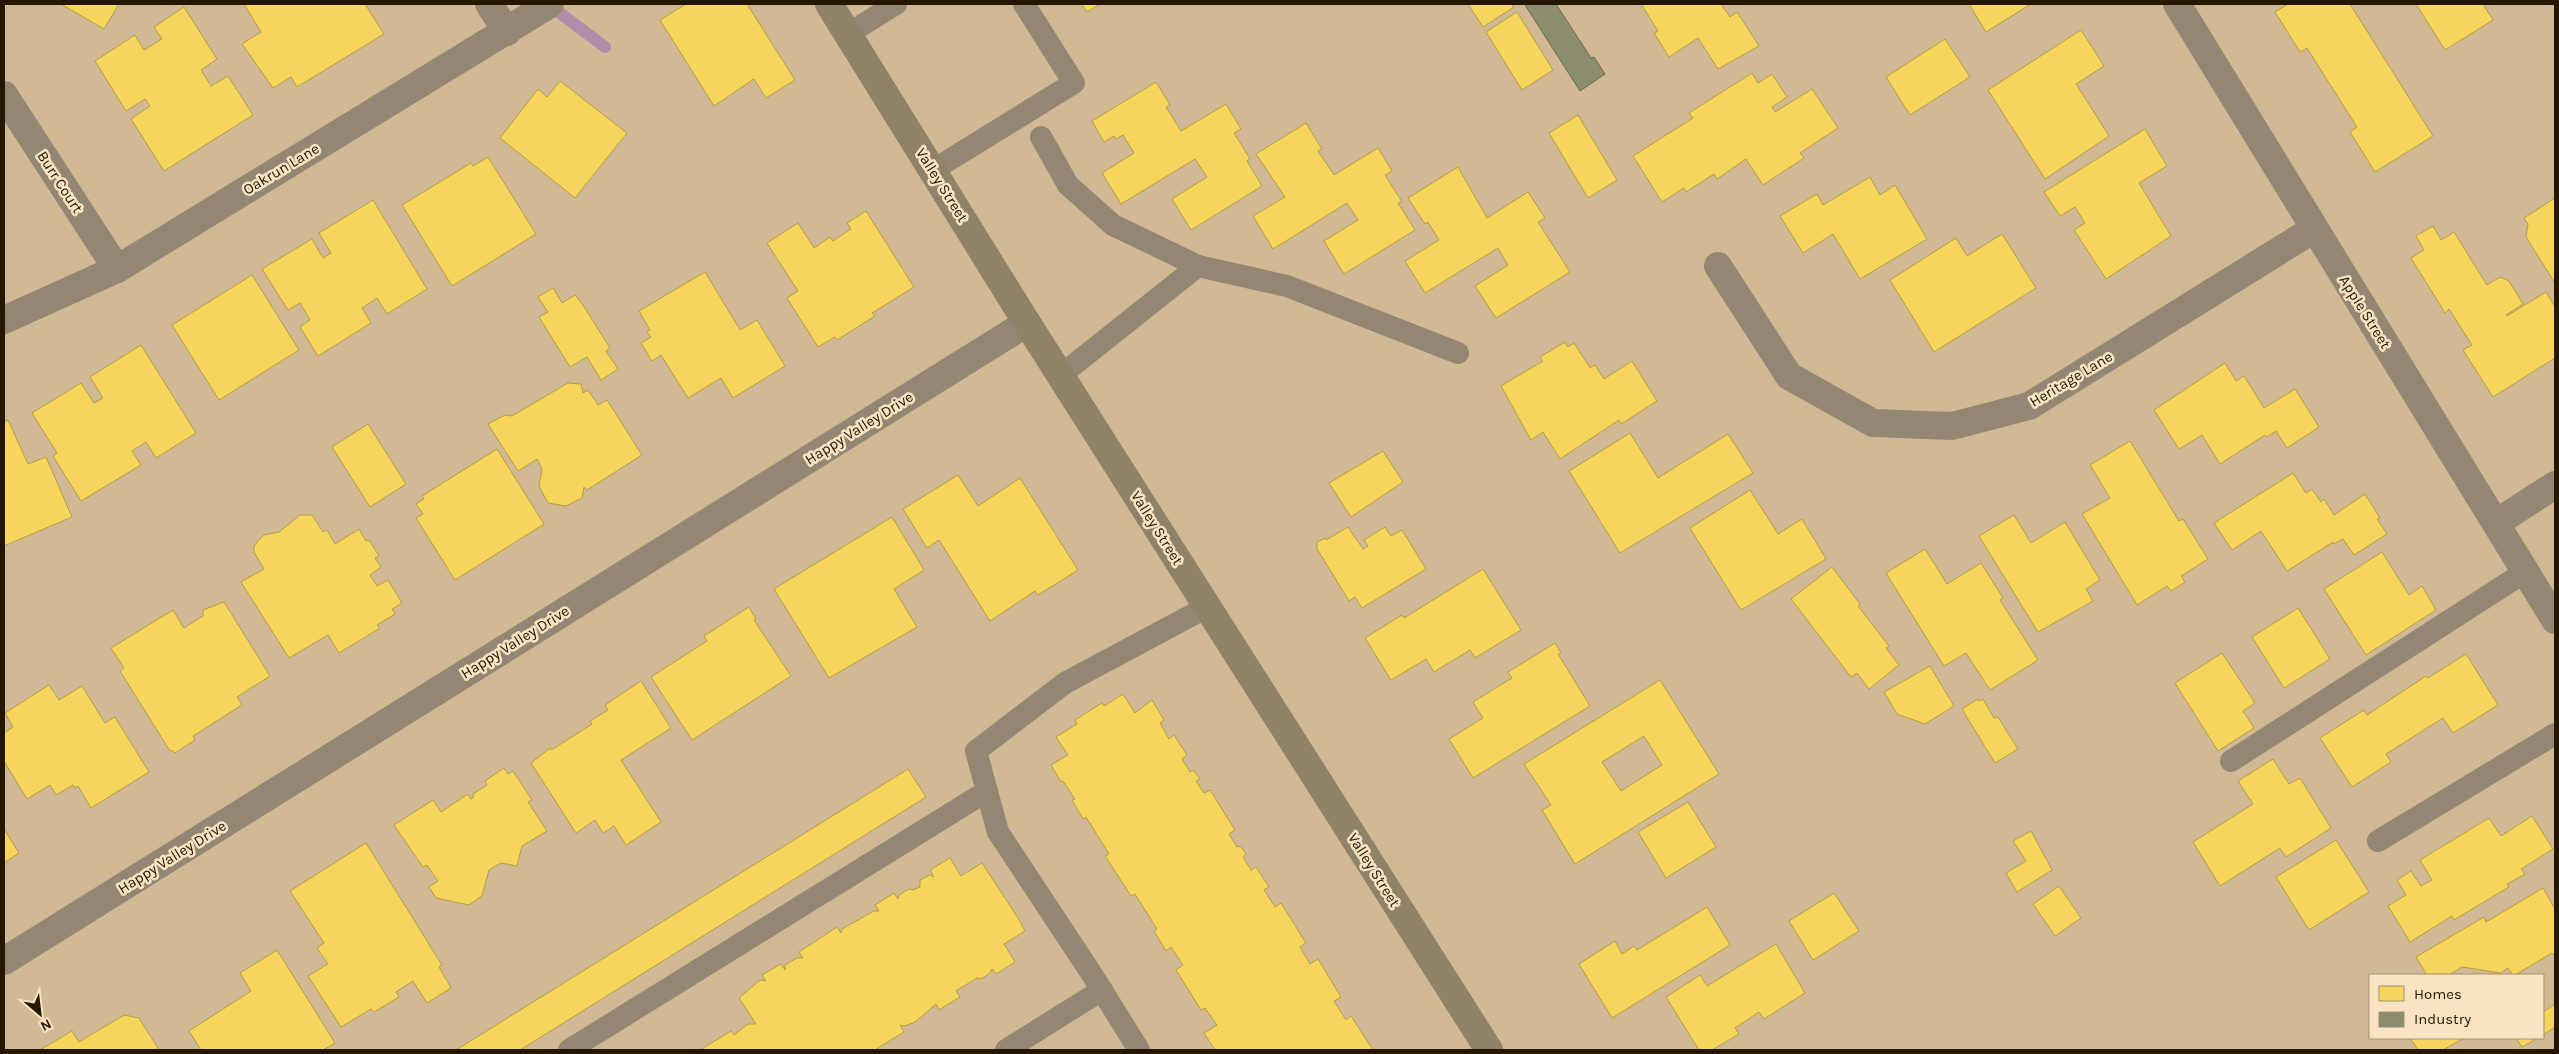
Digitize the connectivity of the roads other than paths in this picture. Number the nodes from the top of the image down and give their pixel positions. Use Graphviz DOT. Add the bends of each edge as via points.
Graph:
graph roads {
  1 [pos="489,4"];
  2 [pos="550,4"];
  3 [pos="830,4"];
  4 [pos="896,4"];
  5 [pos="1024,4"];
  6 [pos="2177,4"];
  7 [pos="507,32"];
  8 [pos="848,34"];
  9 [pos="4,95"];
  10 [pos="1040,137"];
  11 [pos="933,170"];
  12 [pos="2314,229"];
  13 [pos="1198,266"];
  14 [pos="1718,266"];
  15 [pos="117,269"];
  16 [pos="4,320"];
  17 [pos="1027,323"];
  18 [pos="1458,353"];
  19 [pos="1061,375"];
  20 [pos="2555,484"];
  21 [pos="2496,522"];
  22 [pos="2525,572"];
  23 [pos="1207,607"];
  24 [pos="2555,620"];
  25 [pos="2555,734"];
  26 [pos="2231,761"];
  27 [pos="987,791"];
  28 [pos="2378,841"];
  29 [pos="4,962"];
  30 [pos="1102,990"];
  31 [pos="569,1050"];
  32 [pos="1006,1050"];
  33 [pos="1139,1050"];
  34 [pos="1488,1050"];
  1 -- 7 [label="street"];
  2 -- 7 [label="street, Oakrun Lane"];
  3 -- 8 [label="street, Valley Street"];
  4 -- 8 [label="lane"];
  5 -- 11 [label="lane" via="1074,83"];
  6 -- 12 [label="street, Apple Street"];
  7 -- 15 [label="street, Oakrun Lane"];
  8 -- 11 [label="street, Valley Street"];
  9 -- 15 [label="street, Burr Court"];
  10 -- 13 [label="lane" via="1068,185 1113,225"];
  11 -- 17 [label="street, Valley Street"];
  12 -- 14 [label="street, Heritage Lane" via="2029,406 1952,426 1873,423 1789,376"];
  12 -- 21 [label="street, Apple Street"];
  13 -- 18 [label="lane" via="1287,286"];
  13 -- 19 [label="lane"];
  15 -- 16 [label="street, Oakrun Lane"];
  17 -- 19 [label="street, Valley Street"];
  17 -- 29 [label="street, Happy Valley Drive"];
  19 -- 23 [label="street, Valley Street"];
  20 -- 21 [label="street"];
  21 -- 22 [label="street, Apple Street"];
  22 -- 24 [label="street, Apple Street"];
  22 -- 26 [label="lane"];
  23 -- 27 [label="lane" via="1064,683 976,751"];
  23 -- 34 [label="street, Valley Street"];
  25 -- 28 [label="lane"];
  27 -- 30 [label="lane" via="998,832"];
  27 -- 31 [label="lane"];
  30 -- 32 [label="lane"];
  30 -- 33 [label="lane"];
}
